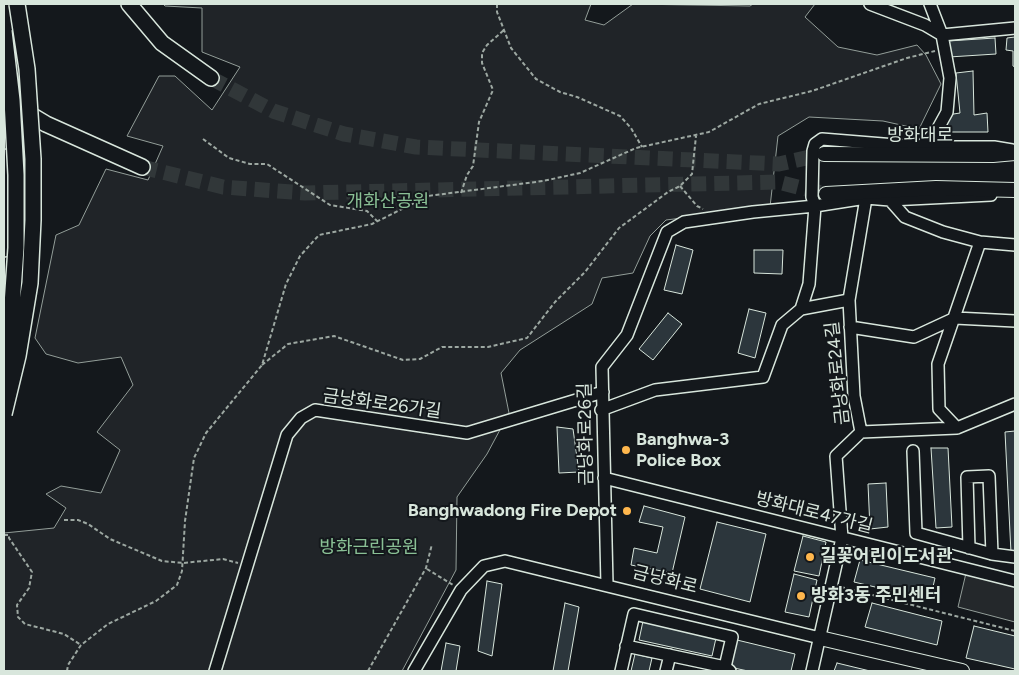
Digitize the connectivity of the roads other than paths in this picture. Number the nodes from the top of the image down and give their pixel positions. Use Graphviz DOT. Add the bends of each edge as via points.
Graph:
graph roads {
  1 [pos="17,4"];
  2 [pos="129,4"];
  3 [pos="870,4"];
  4 [pos="930,4"];
  5 [pos="1015,28"];
  6 [pos="4,31"];
  7 [pos="942,35"];
  8 [pos="211,78"];
  9 [pos="4,99"];
  10 [pos="920,147"];
  11 [pos="1015,152"];
  12 [pos="824,154"];
  13 [pos="4,157"];
  14 [pos="142,167"];
  15 [pos="1015,191"];
  16 [pos="826,194"];
  17 [pos="866,198"];
  18 [pos="890,200"];
  19 [pos="815,206"];
  20 [pos="980,242"];
  21 [pos="1015,245"];
  22 [pos="4,249"];
  23 [pos="849,300"];
  24 [pos="801,309"];
  25 [pos="956,318"];
  26 [pos="1015,321"];
  27 [pos="850,326"];
  28 [pos="4,372"];
  29 [pos="603,392"];
  30 [pos="1015,404"];
  31 [pos="601,410"];
  32 [pos="4,414"];
  33 [pos="957,428"];
  34 [pos="862,432"];
  35 [pos="913,451"];
  36 [pos="604,478"];
  37 [pos="842,538"];
  38 [pos="969,548"];
  39 [pos="992,554"];
  40 [pos="1015,557"];
  41 [pos="1015,581"];
  42 [pos="607,585"];
  43 [pos="820,638"];
  44 [pos="626,646"];
  45 [pos="670,655"];
  46 [pos="695,666"];
  47 [pos="728,669"];
  48 [pos="215,671"];
  49 [pos="414,671"];
  50 [pos="621,671"];
  51 [pos="666,671"];
  52 [pos="812,671"];
  53 [pos="962,671"];
  1 -- 32 [label="highway, bridge" via="28,69 33,220 30,283"];
  2 -- 8 [label="highway" via="162,43"];
  3 -- 7 [label="street"];
  4 -- 7 [label="street"];
  5 -- 7 [label="street"];
  6 -- 28 [label="highway, bridge" via="16,175 15,266"];
  7 -- 10 [label="street" via="950,78 947,112 936,132"];
  9 -- 14 [label="highway" via="46,124"];
  10 -- 11 [label="street" via="994,147"];
  10 -- 19 [label="street" via="822,139 812,151 812,197"];
  11 -- 12 [label="main road, 방화대로" via="992,156"];
  13 -- 22 [label="highway"];
  15 -- 16 [label="main road" via="936,188"];
  15 -- 18 [label="street, 금낭화로26길"];
  17 -- 18 [label="street, 금낭화로26길"];
  17 -- 19 [label="street, 금낭화로26길"];
  17 -- 23 [label="street"];
  18 -- 20 [label="street" via="905,217"];
  19 -- 24 [label="street" via="809,284"];
  19 -- 29 [label="street, 금낭화로26길" via="684,222 667,232 627,335 602,367"];
  20 -- 21 [label="street"];
  20 -- 25 [label="street"];
  23 -- 24 [label="street"];
  23 -- 27 [label="street, 금낭화로24길"];
  24 -- 31 [label="street" via="782,325 764,377 655,390"];
  25 -- 26 [label="street"];
  25 -- 27 [label="street" via="914,337"];
  25 -- 33 [label="street" via="938,364 939,410"];
  27 -- 34 [label="street, 금낭화로24길" via="854,396"];
  29 -- 31 [label="street, 금낭화로26길"];
  29 -- 48 [label="street, 금낭화로26가길" via="467,433 315,410 301,418 288,435"];
  30 -- 33 [label="street"];
  31 -- 36 [label="street, 금낭화로26길"];
  33 -- 34 [label="street"];
  34 -- 37 [label="street, 금낭화로24길" via="836,456"];
  35 -- 38 [label="street" via="916,533"];
  36 -- 37 [label="street, 방화대로47가길"];
  36 -- 42 [label="street, 금낭화로26길"];
  37 -- 41 [label="street, 방화대로47가길"];
  37 -- 43 [label="street, 금낭화로24길"];
  38 -- 39 [label="street"];
  38 -- 39 [label="street" via="967,477 989,476"];
  39 -- 40 [label="street"];
  42 -- 43 [label="street, 금낭화로"];
  42 -- 49 [label="street, 금낭화로" via="505,561 484,566 461,590"];
  43 -- 52 [label="street, 금낭화로24길"];
  43 -- 53 [label="main road, 금낭화로"];
  44 -- 45 [label="street"];
  44 -- 47 [label="street" via="634,614 732,637"];
  44 -- 50 [label="street"];
  45 -- 46 [label="street"];
  45 -- 51 [label="street"];
  46 -- 47 [label="street"];
}
